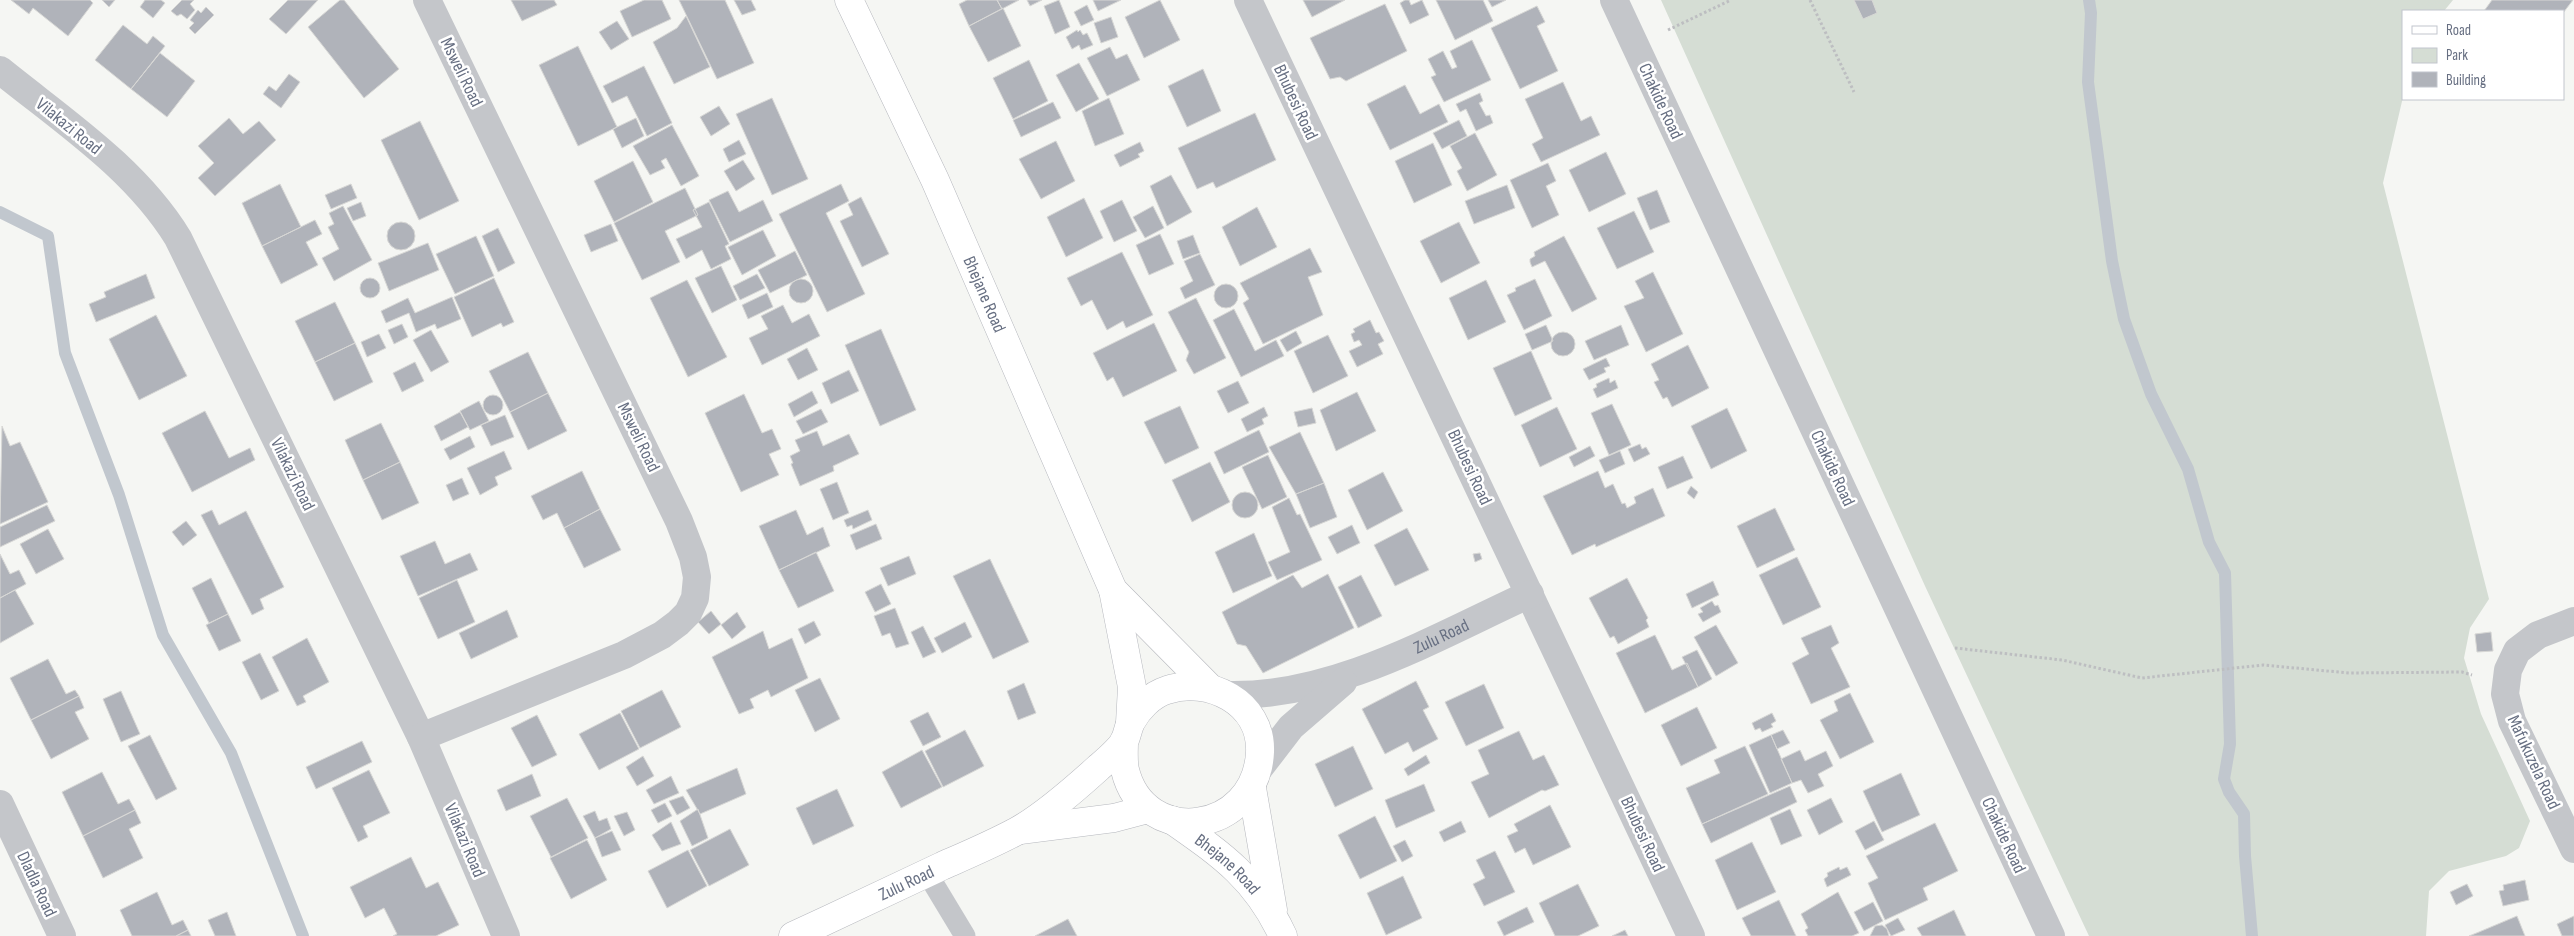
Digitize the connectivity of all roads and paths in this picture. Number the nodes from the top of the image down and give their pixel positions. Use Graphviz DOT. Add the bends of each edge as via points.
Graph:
graph roads {
  1 [pos="427,0"];
  2 [pos="849,0"];
  3 [pos="1248,0"];
  4 [pos="1614,0"];
  5 [pos="1731,0"];
  6 [pos="1810,0"];
  7 [pos="1636,46"];
  8 [pos="0,70"];
  9 [pos="1854,92"];
  10 [pos="1113,590"];
  11 [pos="1530,594"];
  12 [pos="2574,620"];
  13 [pos="1915,643"];
  14 [pos="1352,675"];
  15 [pos="2506,685"];
  16 [pos="1219,691"];
  17 [pos="1127,732"];
  18 [pos="421,737"];
  19 [pos="1255,779"];
  20 [pos="0,804"];
  21 [pos="1159,814"];
  22 [pos="1018,831"];
  23 [pos="2574,848"];
  24 [pos="927,873"];
  25 [pos="1279,927"];
  26 [pos="62,936"];
  27 [pos="506,936"];
  28 [pos="793,936"];
  29 [pos="965,936"];
  30 [pos="1691,936"];
  31 [pos="2052,936"];
  1 -- 18 [label="street, Msweli Road" via="679,521 697,577 695,598 688,613 662,635 624,655"];
  2 -- 10 [label="street, Bhejane Road" via="935,180"];
  3 -- 11 [label="street, Bhubesi Road"];
  4 -- 7 [label="street, Chakide Road"];
  5 -- 7 [label="path"];
  6 -- 9 [label="path"];
  7 -- 13 [label="street, Chakide Road"];
  8 -- 18 [label="street, Vilakazi Road" via="116,164 146,192 163,214 178,238"];
  10 -- 16 [label="street, Bhejane Road"];
  10 -- 17 [label="street, Bhejane Road" via="1132,687"];
  11 -- 14 [label="street, Zulu Road"];
  11 -- 30 [label="street, Bhubesi Road"];
  12 -- 15 [label="street, Mafukuzela Road" via="2538,634 2517,651 2508,670"];
  13 -- 15 [label="path" via="2062,660 2142,678 2263,665 2349,673 2462,672"];
  13 -- 31 [label="street, Chakide Road"];
  14 -- 16 [label="street, Zulu Road" via="1306,688 1250,696"];
  14 -- 19 [label="street, Zulu Road" via="1291,727"];
  15 -- 23 [label="street, Mafukuzela Road" via="2512,721"];
  16 -- 17 [label="street" via="1188,685 1164,690 1144,703"];
  16 -- 19 [label="street" via="1245,710 1256,728 1260,749"];
  17 -- 21 [label="street" via="1124,770 1134,791"];
  17 -- 22 [label="street, Zulu Road" via="1100,767"];
  18 -- 27 [label="street, Vilakazi Road"];
  19 -- 21 [label="street" via="1236,806 1217,818 1194,823"];
  19 -- 25 [label="street, Bhejane Road"];
  20 -- 26 [label="street, Dladla Road"];
  21 -- 22 [label="street, Zulu Road"];
  21 -- 25 [label="street, Bhejane Road" via="1228,860 1250,883"];
  22 -- 24 [label="street, Zulu Road"];
  24 -- 28 [label="street, Zulu Road"];
  24 -- 29 [label="lane"];
}
